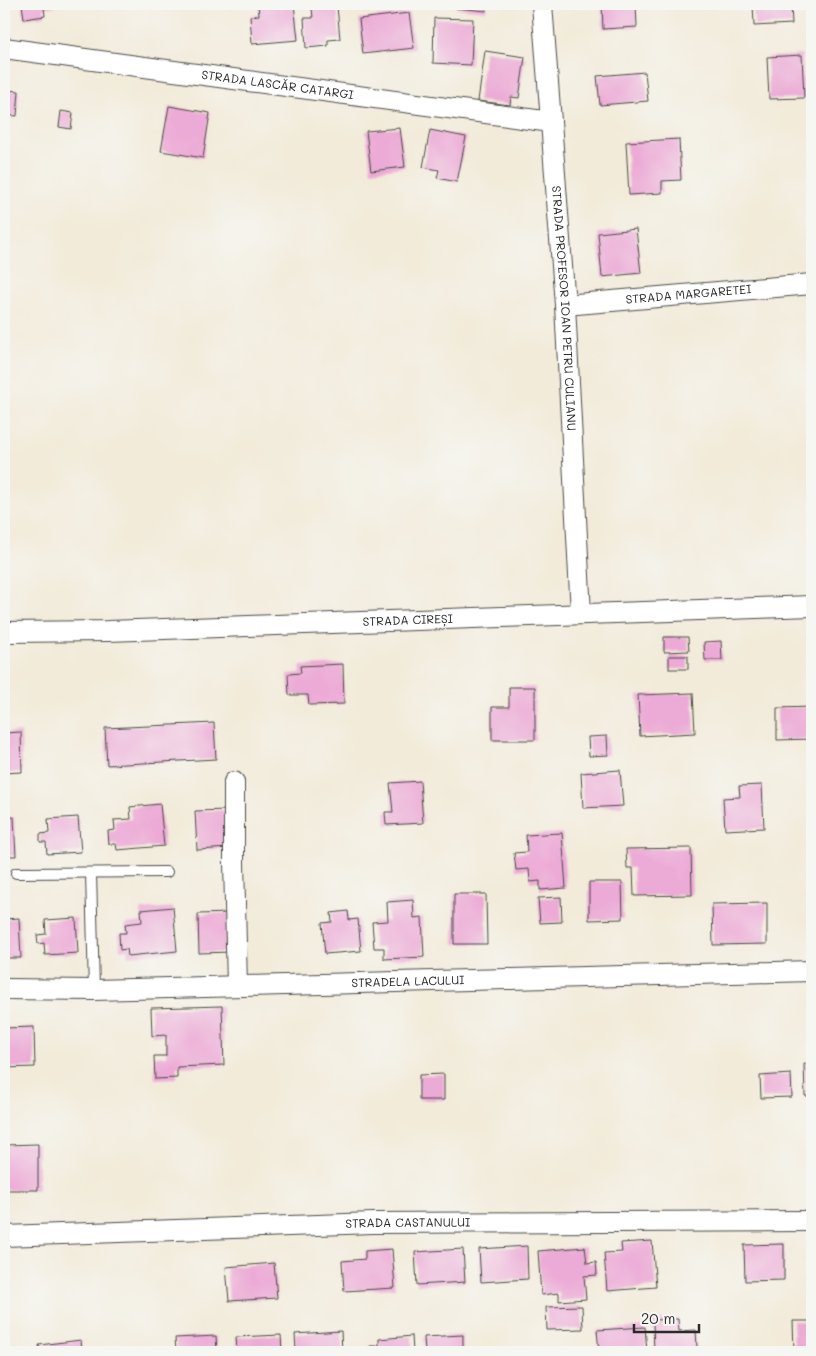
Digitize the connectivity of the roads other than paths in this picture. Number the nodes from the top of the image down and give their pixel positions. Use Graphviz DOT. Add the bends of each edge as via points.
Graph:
graph roads {
  1 [pos="542,4"];
  2 [pos="4,48"];
  3 [pos="551,122"];
  4 [pos="812,284"];
  5 [pos="565,305"];
  6 [pos="812,606"];
  7 [pos="581,614"];
  8 [pos="4,632"];
  9 [pos="234,782"];
  10 [pos="167,872"];
  11 [pos="16,873"];
  12 [pos="91,873"];
  13 [pos="812,971"];
  14 [pos="237,986"];
  15 [pos="4,989"];
  16 [pos="94,990"];
  17 [pos="812,1221"];
  18 [pos="4,1236"];
  1 -- 3 [label="street, STRADA PROFESOR IOAN PETRU CULIANU"];
  2 -- 3 [label="street, STRADA LASCĂR CATARGI"];
  3 -- 5 [label="street, STRADA PROFESOR IOAN PETRU CULIANU"];
  4 -- 5 [label="street, STRADA MARGARETEI"];
  5 -- 7 [label="street, STRADA PROFESOR IOAN PETRU CULIANU"];
  6 -- 7 [label="street, STRADA CIREȘI"];
  7 -- 8 [label="street, STRADA CIREȘI" via="118,631"];
  9 -- 14 [label="street"];
  10 -- 12 [label="lane"];
  11 -- 12 [label="lane"];
  12 -- 16 [label="lane"];
  13 -- 14 [label="street, STRADELA LACULUI"];
  14 -- 16 [label="street, STRADELA LACULUI"];
  15 -- 16 [label="street, STRADELA LACULUI"];
  17 -- 18 [label="street, STRADA CASTANULUI" via="373,1223"];
}
